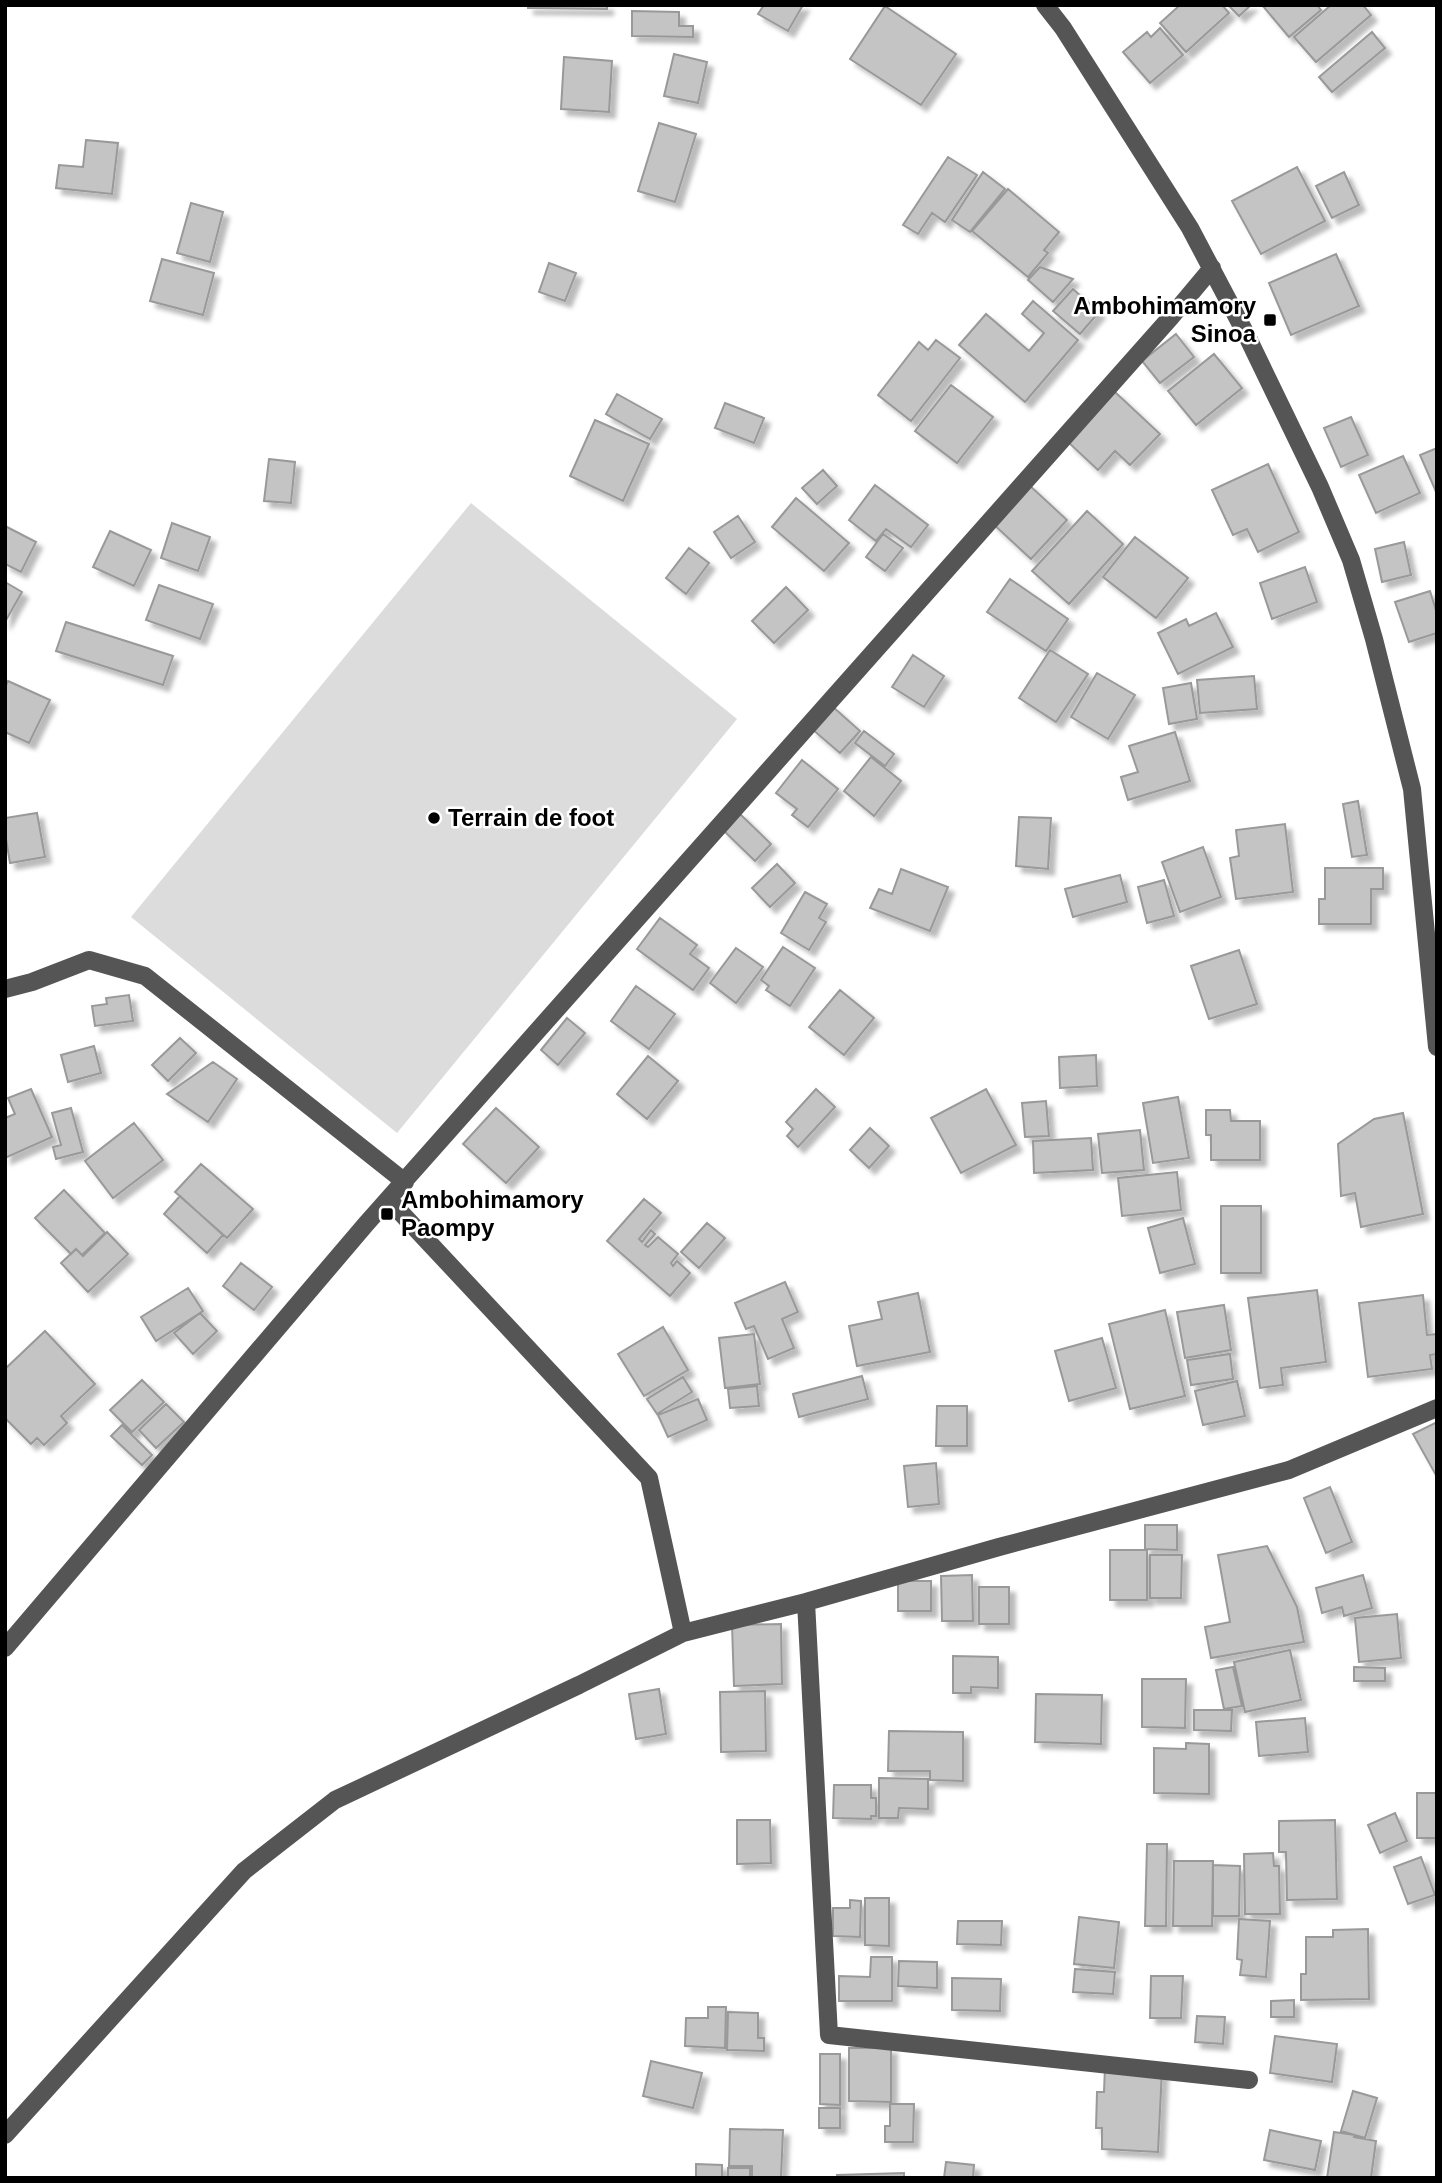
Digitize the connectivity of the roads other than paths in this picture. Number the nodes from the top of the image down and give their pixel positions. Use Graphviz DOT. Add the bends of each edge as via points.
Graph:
graph roads {
  1 [pos="1045,5"];
  2 [pos="1212,268"];
  3 [pos="5,989"];
  4 [pos="1437,1047"];
  5 [pos="405,1182"];
  6 [pos="389,1200"];
  7 [pos="1437,1408"];
  8 [pos="806,1602"];
  9 [pos="683,1633"];
  10 [pos="5,1648"];
  11 [pos="1249,2080"];
  12 [pos="5,2135"];
  1 -- 2 [label="street"];
  2 -- 4 [label="street" via="1320,488 1351,560 1374,639 1412,789"];
  2 -- 5 [label="street"];
  3 -- 5 [label="street" via="89,960 145,976"];
  5 -- 6 [label="street"];
  6 -- 9 [label="street" via="649,1478"];
  6 -- 10 [label="street"];
  7 -- 8 [label="street" via="1289,1470"];
  8 -- 9 [label="street"];
  8 -- 11 [label="street" via="829,2035"];
  9 -- 12 [label="street" via="335,1800 244,1871"];
}
